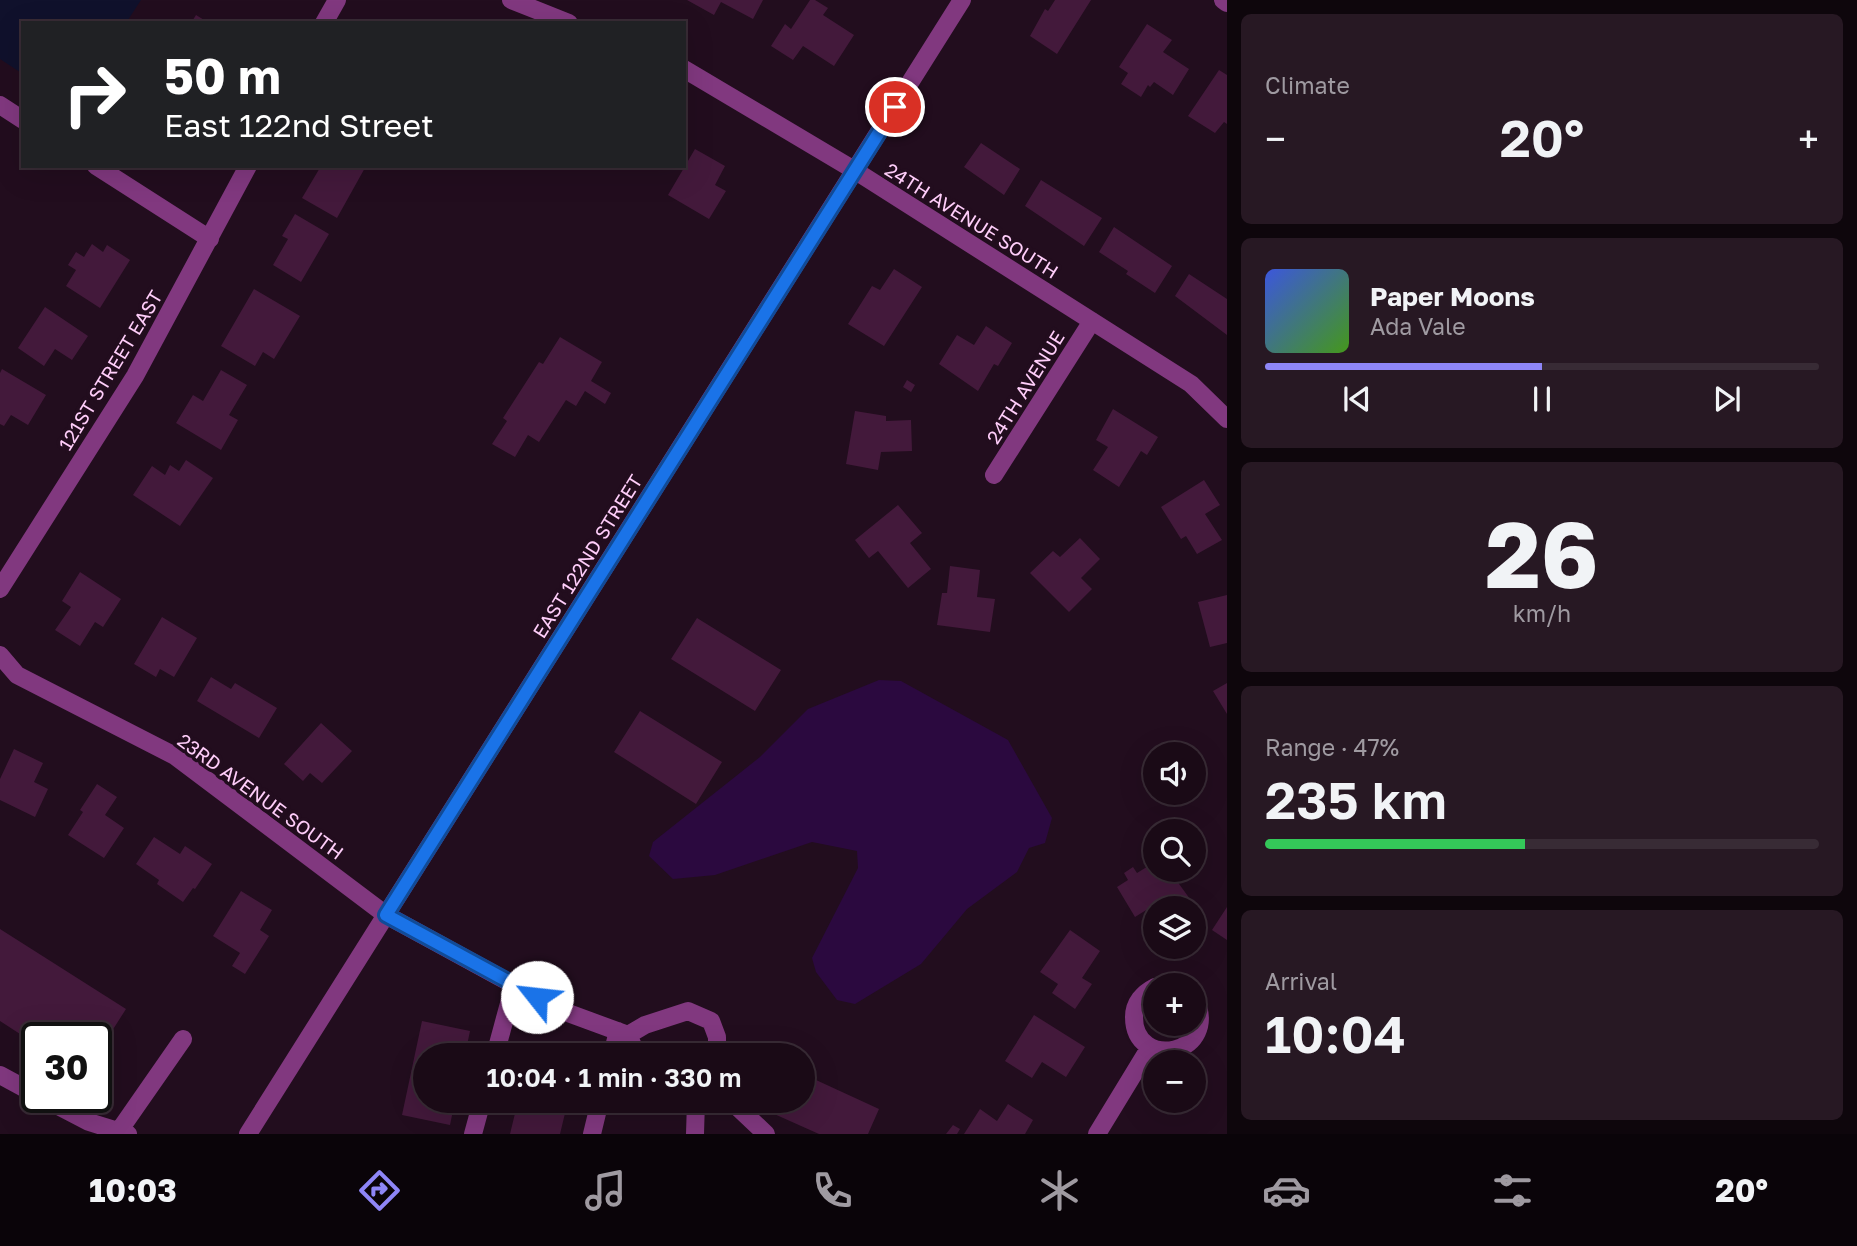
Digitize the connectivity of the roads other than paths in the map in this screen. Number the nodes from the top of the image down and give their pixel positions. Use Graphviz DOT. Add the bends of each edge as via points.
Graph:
graph roads {
  1 [pos="337,0"];
  2 [pos="511,0"];
  3 [pos="962,0"];
  4 [pos="325,21"];
  5 [pos="564,21"];
  6 [pos="686,70"];
  7 [pos="0,105"];
  8 [pos="21,119"];
  9 [pos="99,168"];
  10 [pos="247,168"];
  11 [pos="854,170"];
  12 [pos="210,239"];
  13 [pos="1092,321"];
  14 [pos="1227,419"];
  15 [pos="994,475"];
  16 [pos="0,589"];
  17 [pos="0,656"];
  18 [pos="386,915"];
  19 [pos="514,985"];
  20 [pos="1143,995"];
  21 [pos="623,1033"];
  22 [pos="1195,1036"];
  23 [pos="183,1039"];
  24 [pos="498,1043"];
  25 [pos="618,1043"];
  26 [pos="630,1043"];
  27 [pos="717,1043"];
  28 [pos="1150,1047"];
  29 [pos="0,1075"];
  30 [pos="21,1086"];
  31 [pos="72,1113"];
  32 [pos="478,1113"];
  33 [pos="597,1113"];
  34 [pos="696,1113"];
  35 [pos="744,1113"];
  36 [pos="124,1132"];
  37 [pos="248,1134"];
  38 [pos="472,1134"];
  39 [pos="592,1134"];
  40 [pos="695,1134"];
  41 [pos="766,1134"];
  42 [pos="1097,1134"];
  1 -- 4 [label="street"];
  2 -- 5 [label="street"];
  3 -- 11 [label="street, EAST 122ND STREET"];
  6 -- 11 [label="street, 24TH AVENUE SOUTH"];
  7 -- 8 [label="street"];
  9 -- 12 [label="street"];
  10 -- 12 [label="street, 121ST STREET EAST"];
  11 -- 13 [label="street, 24TH AVENUE SOUTH"];
  11 -- 18 [label="street, EAST 122ND STREET"];
  12 -- 16 [label="street, 121ST STREET EAST" via="135,376"];
  13 -- 14 [label="street, 24TH AVENUE SOUTH" via="1191,384"];
  13 -- 15 [label="street, 24TH AVENUE"];
  17 -- 18 [label="street, 23RD AVENUE SOUTH" via="17,675 175,756"];
  18 -- 19 [label="street, 23RD AVENUE SOUTH"];
  18 -- 37 [label="street, EAST 122ND STREET"];
  19 -- 21 [label="street, 23RD AVENUE SOUTH" via="560,1010"];
  19 -- 24 [label="street"];
  20 -- 28 [label="street" via="1134,1013 1135,1027"];
  21 -- 25 [label="street"];
  21 -- 26 [label="street"];
  21 -- 27 [label="street" via="688,1011 711,1021"];
  22 -- 28 [label="street" via="1175,1050"];
  23 -- 36 [label="street"];
  28 -- 42 [label="street"];
  29 -- 30 [label="street"];
  31 -- 36 [label="street"];
  32 -- 38 [label="street"];
  33 -- 39 [label="street"];
  34 -- 40 [label="street"];
  35 -- 41 [label="street"];
}
